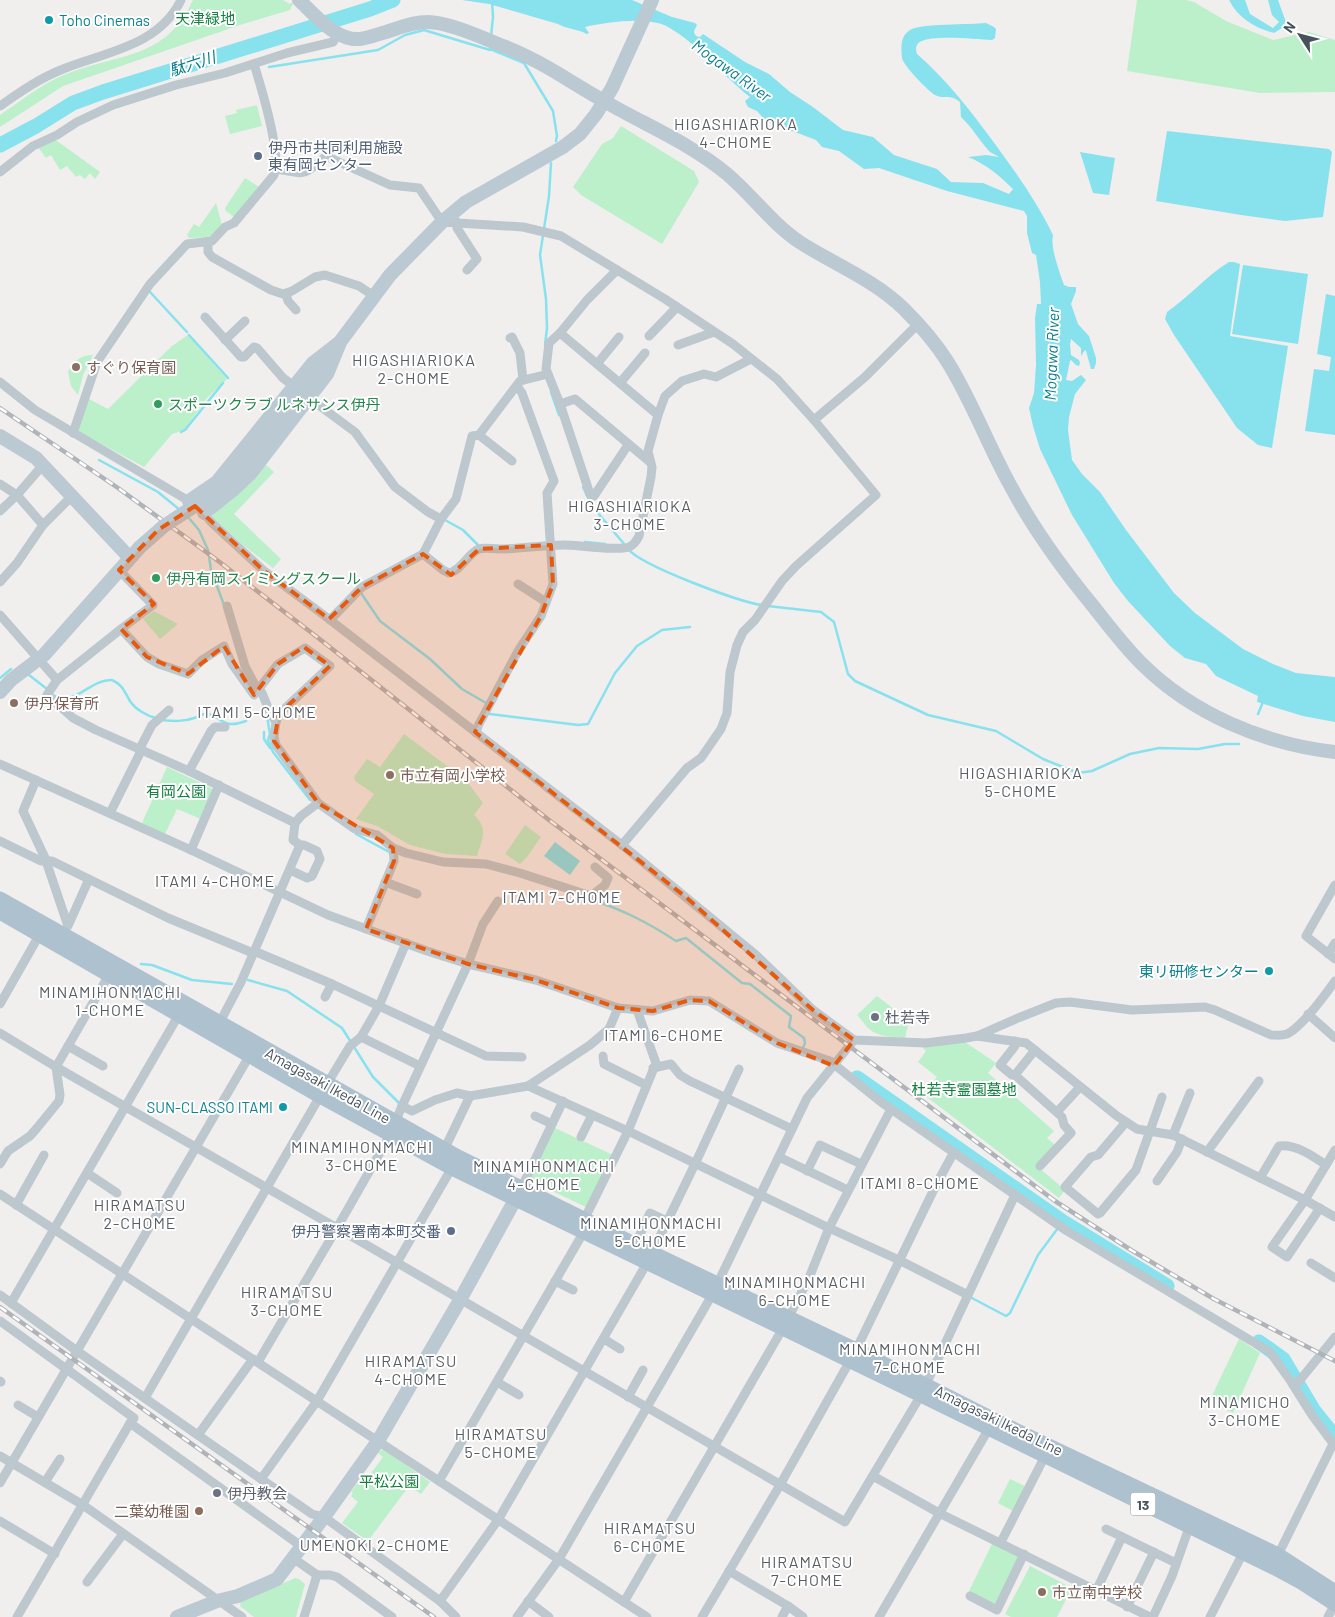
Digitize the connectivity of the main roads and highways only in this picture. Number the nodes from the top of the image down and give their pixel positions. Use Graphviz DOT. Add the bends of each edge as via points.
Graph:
graph roads {
  1 [pos="0,898"];
  2 [pos="0,912"];
  3 [pos="43,929"];
  4 [pos="112,969"];
  5 [pos="183,1009"];
  6 [pos="253,1049"];
  7 [pos="585,1225"];
  8 [pos="649,1258"];
  9 [pos="991,1424"];
  10 [pos="1192,1521"];
  11 [pos="1335,1592"];
  12 [pos="1335,1604"];
  1 -- 3 [label="main road, Amagasaki Ikeda Line / 13"];
  2 -- 3 [label="main road, Amagasaki Ikeda Line / 13"];
  3 -- 4 [label="main road, Amagasaki Ikeda Line / 13"];
  3 -- 4 [label="main road, Amagasaki Ikeda Line / 13" via="66,930"];
  4 -- 5 [label="main road, Amagasaki Ikeda Line / 13"];
  5 -- 6 [label="main road, Amagasaki Ikeda Line / 13"];
  5 -- 6 [label="main road, Amagasaki Ikeda Line / 13" via="220,1022"];
  6 -- 7 [label="main road, Amagasaki Ikeda Line / 13" via="392,1128"];
  7 -- 8 [label="main road, Amagasaki Ikeda Line / 13"];
  7 -- 8 [label="main road, Amagasaki Ikeda Line / 13" via="635,1245"];
  8 -- 9 [label="main road, Amagasaki Ikeda Line / 13"];
  9 -- 10 [label="main road, Amagasaki Ikeda Line / 13"];
  9 -- 10 [label="main road, Amagasaki Ikeda Line / 13" via="1045,1456"];
  10 -- 11 [label="main road, Amagasaki Ikeda Line / 13" via="1278,1555"];
  10 -- 12 [label="main road, Amagasaki Ikeda Line / 13" via="1242,1553 1301,1582"];
}
